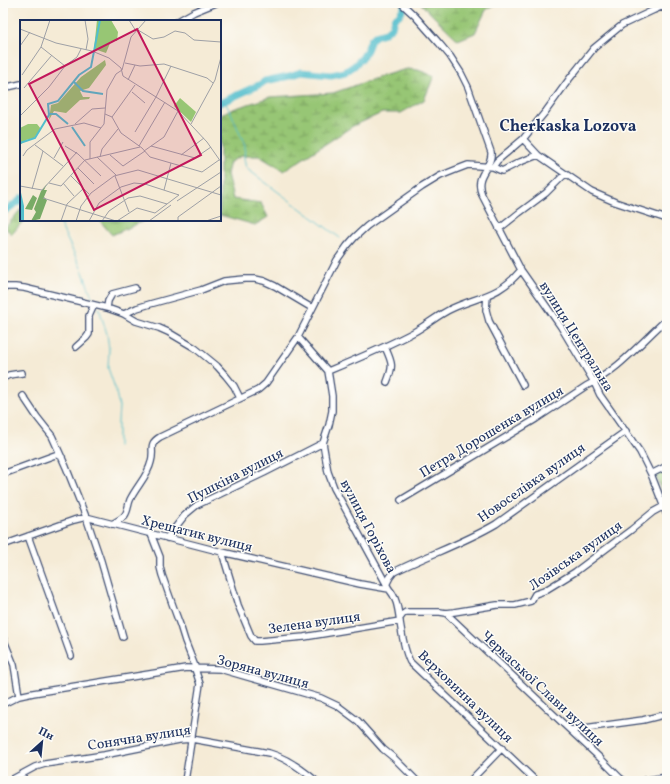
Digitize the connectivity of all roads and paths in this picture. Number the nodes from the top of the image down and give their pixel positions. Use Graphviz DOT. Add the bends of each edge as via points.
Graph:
graph roads {
  1 [pos="216,3"];
  2 [pos="401,3"];
  3 [pos="663,6"];
  4 [pos="180,20"];
  5 [pos="20,84"];
  6 [pos="3,88"];
  7 [pos="523,139"];
  8 [pos="538,155"];
  9 [pos="490,166"];
  10 [pos="565,174"];
  11 [pos="667,219"];
  12 [pos="499,229"];
  13 [pos="521,270"];
  14 [pos="3,287"];
  15 [pos="135,288"];
  16 [pos="487,296"];
  17 [pos="94,305"];
  18 [pos="107,308"];
  19 [pos="312,308"];
  20 [pos="124,314"];
  21 [pos="667,319"];
  22 [pos="298,337"];
  23 [pos="76,347"];
  24 [pos="385,347"];
  25 [pos="328,371"];
  26 [pos="22,373"];
  27 [pos="3,378"];
  28 [pos="387,382"];
  29 [pos="594,382"];
  30 [pos="523,385"];
  31 [pos="23,396"];
  32 [pos="240,398"];
  33 [pos="626,431"];
  34 [pos="323,443"];
  35 [pos="62,457"];
  36 [pos="667,466"];
  37 [pos="3,474"];
  38 [pos="651,474"];
  39 [pos="401,500"];
  40 [pos="664,506"];
  41 [pos="667,515"];
  42 [pos="86,517"];
  43 [pos="112,524"];
  44 [pos="151,534"];
  45 [pos="28,536"];
  46 [pos="167,538"];
  47 [pos="3,546"];
  48 [pos="222,552"];
  49 [pos="388,586"];
  50 [pos="396,601"];
  51 [pos="411,612"];
  52 [pos="446,613"];
  53 [pos="400,619"];
  54 [pos="123,637"];
  55 [pos="3,638"];
  56 [pos="6,654"];
  57 [pos="71,656"];
  58 [pos="196,669"];
  59 [pos="19,696"];
  60 [pos="3,704"];
  61 [pos="667,714"];
  62 [pos="570,730"];
  63 [pos="192,738"];
  64 [pos="502,748"];
  65 [pos="667,777"];
  66 [pos="9,781"];
  67 [pos="185,781"];
  68 [pos="316,781"];
  69 [pos="417,781"];
  70 [pos="470,781"];
  71 [pos="536,781"];
  72 [pos="624,781"];
  73 [pos="642,781"];
  1 -- 4 [label="street"];
  2 -- 9 [label="street, вулиця Центральна" via="416,16 461,73 492,155"];
  3 -- 7 [label="street" via="622,25 594,48"];
  5 -- 6 [label="street"];
  7 -- 8 [label="street"];
  7 -- 9 [label="street"];
  8 -- 9 [label="street" via="502,171"];
  8 -- 10 [label="street"];
  9 -- 12 [label="street, вулиця Центральна" via="480,181 480,189"];
  9 -- 19 [label="street" via="468,165 440,176 367,226 337,260"];
  10 -- 11 [label="street" via="592,192"];
  10 -- 12 [label="street" via="546,193"];
  12 -- 13 [label="street, вулиця Центральна"];
  13 -- 16 [label="street" via="503,288"];
  13 -- 29 [label="street, вулиця Центральна" via="561,327"];
  14 -- 17 [label="street" via="24,288"];
  15 -- 18 [label="street" via="112,294"];
  16 -- 24 [label="street" via="453,308"];
  16 -- 30 [label="street" via="486,310 489,321"];
  17 -- 18 [label="street"];
  17 -- 23 [label="street" via="89,316 89,334"];
  18 -- 20 [label="street"];
  19 -- 20 [label="street" via="264,281 245,279 224,281"];
  19 -- 22 [label="street"];
  20 -- 32 [label="street" via="168,332 195,348 217,366 234,386"];
  21 -- 29 [label="street, Петра Дорошенка вулиця" via="620,364"];
  22 -- 25 [label="street"];
  22 -- 32 [label="street" via="266,383 258,390"];
  24 -- 25 [label="street"];
  24 -- 28 [label="street" via="392,362"];
  25 -- 34 [label="street, вулиця Горіхова" via="332,411"];
  26 -- 27 [label="street"];
  29 -- 33 [label="street, вулиця Центральна" via="600,395"];
  29 -- 39 [label="street, Петра Дорошенка вулиця"];
  31 -- 35 [label="street" via="52,436"];
  32 -- 43 [label="street" via="154,440 150,464 130,500 127,512 122,519"];
  33 -- 38 [label="street, вулиця Центральна"];
  33 -- 49 [label="street, Новоселівка вулиця" via="496,524 394,572"];
  34 -- 46 [label="street, Пушкіна вулиця" via="197,505 185,515"];
  34 -- 49 [label="street, вулиця Горіхова" via="328,472 334,488"];
  35 -- 37 [label="street" via="55,455"];
  35 -- 42 [label="street"];
  36 -- 38 [label="street"];
  38 -- 40 [label="street, вулиця Центральна"];
  40 -- 41 [label="street, вулиця Центральна"];
  40 -- 52 [label="street, Лозівська вулиця" via="575,572 535,594 531,601"];
  42 -- 43 [label="street, Хрещатик вулиця"];
  42 -- 45 [label="street"];
  42 -- 54 [label="street"];
  43 -- 44 [label="street, Хрещатик вулиця"];
  44 -- 46 [label="street, Хрещатик вулиця"];
  44 -- 58 [label="street" via="160,557 162,575"];
  45 -- 47 [label="street"];
  45 -- 57 [label="street"];
  46 -- 48 [label="street, Хрещатик вулиця"];
  48 -- 49 [label="street, Хрещатик вулиця" via="360,584"];
  48 -- 53 [label="street, Зелена вулиця" via="238,605 251,638 256,641 304,637"];
  49 -- 50 [label="street, вулиця Горіхова"];
  50 -- 51 [label="street"];
  50 -- 53 [label="street, вулиця Горіхова"];
  51 -- 52 [label="street, Лозівська вулиця"];
  51 -- 53 [label="street, Лозівська вулиця" via="404,613"];
  52 -- 62 [label="street, Черкаської Слави вулиця"];
  53 -- 64 [label="street, Верховинна вулиця" via="410,662"];
  55 -- 56 [label="street"];
  56 -- 59 [label="street" via="14,665"];
  58 -- 59 [label="street, Зоряна вулиця" via="186,668 138,675"];
  58 -- 63 [label="street" via="200,684"];
  58 -- 69 [label="street, Зоряна вулиця" via="220,669 330,702 358,721"];
  59 -- 60 [label="street, Зоряна вулиця"];
  61 -- 62 [label="street" via="643,720"];
  62 -- 72 [label="street, Черкаської Слави вулиця"];
  63 -- 66 [label="street, Сонячна вулиця" via="45,764"];
  63 -- 67 [label="street"];
  63 -- 68 [label="street, Сонячна вулиця" via="276,755"];
  64 -- 70 [label="street"];
  64 -- 71 [label="street, Верховинна вулиця"];
  65 -- 73 [label="street"];
}
